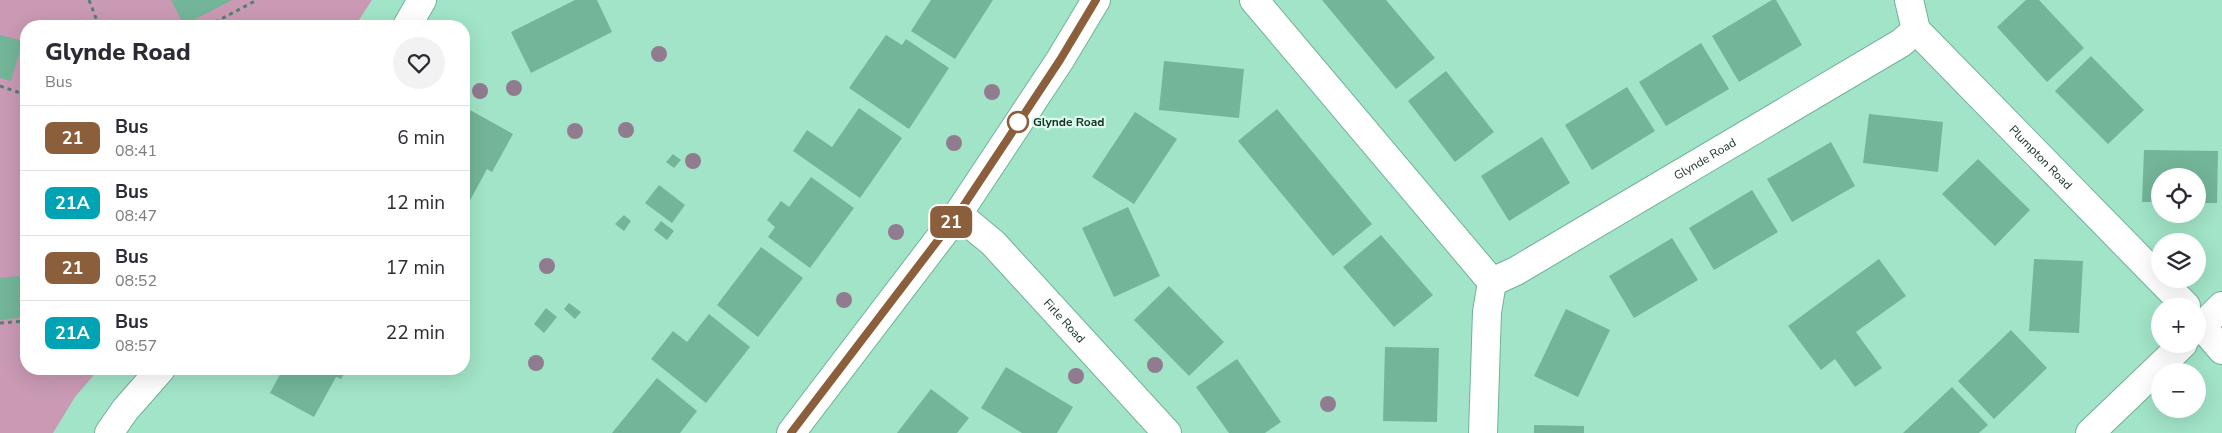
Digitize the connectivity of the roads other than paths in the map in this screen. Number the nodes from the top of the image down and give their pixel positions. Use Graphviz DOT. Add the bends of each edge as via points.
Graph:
graph roads {
  1 [pos="422,0"];
  2 [pos="1096,0"];
  3 [pos="1254,0"];
  4 [pos="1909,0"];
  5 [pos="410,20"];
  6 [pos="1916,30"];
  7 [pos="958,214"];
  8 [pos="1492,282"];
  9 [pos="2167,298"];
  10 [pos="2222,306"];
  11 [pos="2206,317"];
  12 [pos="2206,337"];
  13 [pos="2222,350"];
  14 [pos="2167,353"];
  15 [pos="156,375"];
  16 [pos="109,433"];
  17 [pos="791,433"];
  18 [pos="1167,433"];
  19 [pos="1483,433"];
  20 [pos="2090,433"];
  1 -- 5 [label="street"];
  2 -- 7 [label="street"];
  3 -- 8 [label="street"];
  4 -- 6 [label="street"];
  6 -- 8 [label="street, Glynde Road" via="1901,43 1748,134 1525,266"];
  6 -- 9 [label="street, Plumpton Road"];
  7 -- 17 [label="street"];
  7 -- 18 [label="street, Firle Road" via="993,243"];
  8 -- 19 [label="street" via="1487,312"];
  10 -- 11 [label="street"];
  12 -- 13 [label="street, Plumpton Road"];
  14 -- 20 [label="street"];
  15 -- 16 [label="street"];
}
